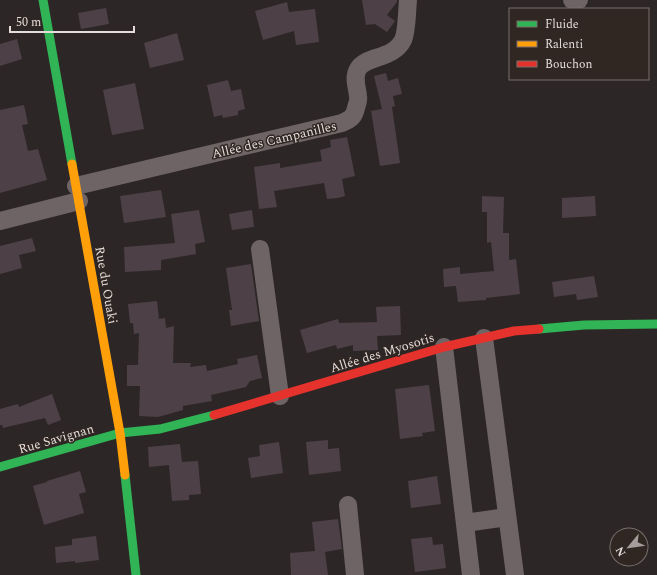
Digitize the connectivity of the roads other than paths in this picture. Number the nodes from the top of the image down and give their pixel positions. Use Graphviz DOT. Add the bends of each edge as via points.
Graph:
graph roads {
  1 [pos="43,0"];
  2 [pos="408,0"];
  3 [pos="572,0"];
  4 [pos="578,0"];
  5 [pos="77,193"];
  6 [pos="0,221"];
  7 [pos="260,249"];
  8 [pos="657,324"];
  9 [pos="484,338"];
  10 [pos="444,347"];
  11 [pos="280,396"];
  12 [pos="120,433"];
  13 [pos="0,468"];
  14 [pos="348,505"];
  15 [pos="507,517"];
  16 [pos="465,523"];
  17 [pos="136,575"];
  18 [pos="355,575"];
  19 [pos="471,575"];
  20 [pos="515,575"];
  1 -- 5 [label="street, Rue du Ouaki"];
  2 -- 5 [label="street, Allée des Campanilles" via="404,39 388,55 365,62 359,68 355,77 358,98 355,114 350,120"];
  3 -- 4 [label="street"];
  5 -- 6 [label="street"];
  5 -- 12 [label="street, Rue du Ouaki"];
  7 -- 11 [label="street"];
  8 -- 9 [label="street, Allée des Myosotis" via="514,331"];
  9 -- 10 [label="street, Allée des Myosotis"];
  9 -- 15 [label="street"];
  10 -- 11 [label="street, Allée des Myosotis"];
  10 -- 16 [label="street"];
  11 -- 12 [label="street, Allée des Myosotis" via="208,417 160,428"];
  12 -- 13 [label="street, Rue Savignan"];
  12 -- 17 [label="street, Rue du Ouaki"];
  14 -- 18 [label="street"];
  15 -- 16 [label="street"];
  15 -- 20 [label="street"];
  16 -- 19 [label="street"];
}
